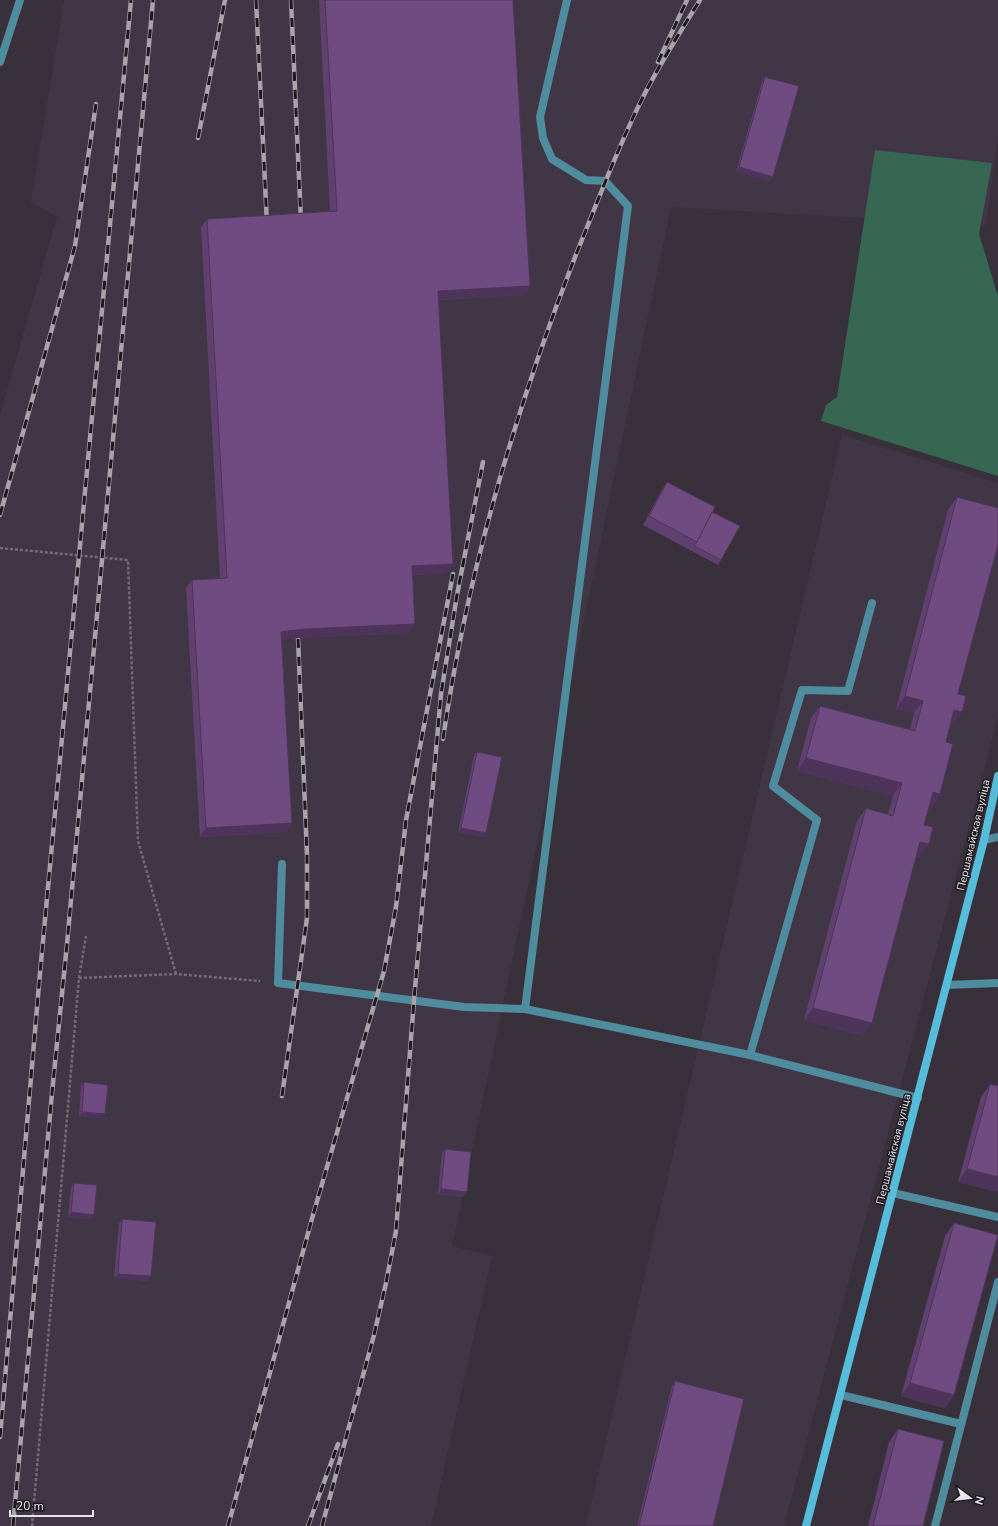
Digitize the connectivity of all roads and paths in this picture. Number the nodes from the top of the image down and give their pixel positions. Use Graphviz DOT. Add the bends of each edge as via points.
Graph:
graph roads {
  1 [pos="20,0"];
  2 [pos="567,0"];
  3 [pos="0,62"];
  4 [pos="0,548"];
  5 [pos="872,603"];
  6 [pos="998,776"];
  7 [pos="998,837"];
  8 [pos="984,840"];
  9 [pos="282,864"];
  10 [pos="86,936"];
  11 [pos="176,974"];
  12 [pos="79,978"];
  13 [pos="278,983"];
  14 [pos="998,983"];
  15 [pos="947,985"];
  16 [pos="525,1009"];
  17 [pos="750,1055"];
  18 [pos="918,1098"];
  19 [pos="893,1193"];
  20 [pos="998,1217"];
  21 [pos="998,1282"];
  22 [pos="841,1395"];
  23 [pos="961,1424"];
  24 [pos="32,1526"];
  25 [pos="806,1526"];
  26 [pos="935,1526"];
  1 -- 3 [label="street"];
  2 -- 16 [label="street" via="540,117 543,138 552,159 586,180 605,181 628,206"];
  4 -- 11 [label="path" via="128,560 138,841"];
  5 -- 17 [label="street" via="848,690 802,690 773,786 817,820"];
  6 -- 8 [label="street, Першамайская вуліца"];
  7 -- 8 [label="street"];
  8 -- 15 [label="street, Першамайская вуліца"];
  9 -- 13 [label="street"];
  10 -- 12 [label="path"];
  11 -- 12 [label="path"];
  11 -- 13 [label="path"];
  12 -- 24 [label="path"];
  13 -- 16 [label="street" via="464,1007"];
  14 -- 15 [label="street"];
  15 -- 18 [label="street, Першамайская вуліца"];
  16 -- 17 [label="street"];
  17 -- 18 [label="street"];
  18 -- 19 [label="street, Першамайская вуліца"];
  19 -- 20 [label="street"];
  19 -- 22 [label="street, Першамайская вуліца"];
  21 -- 23 [label="street"];
  22 -- 23 [label="street"];
  22 -- 25 [label="street, Першамайская вуліца"];
  23 -- 26 [label="street"];
}
